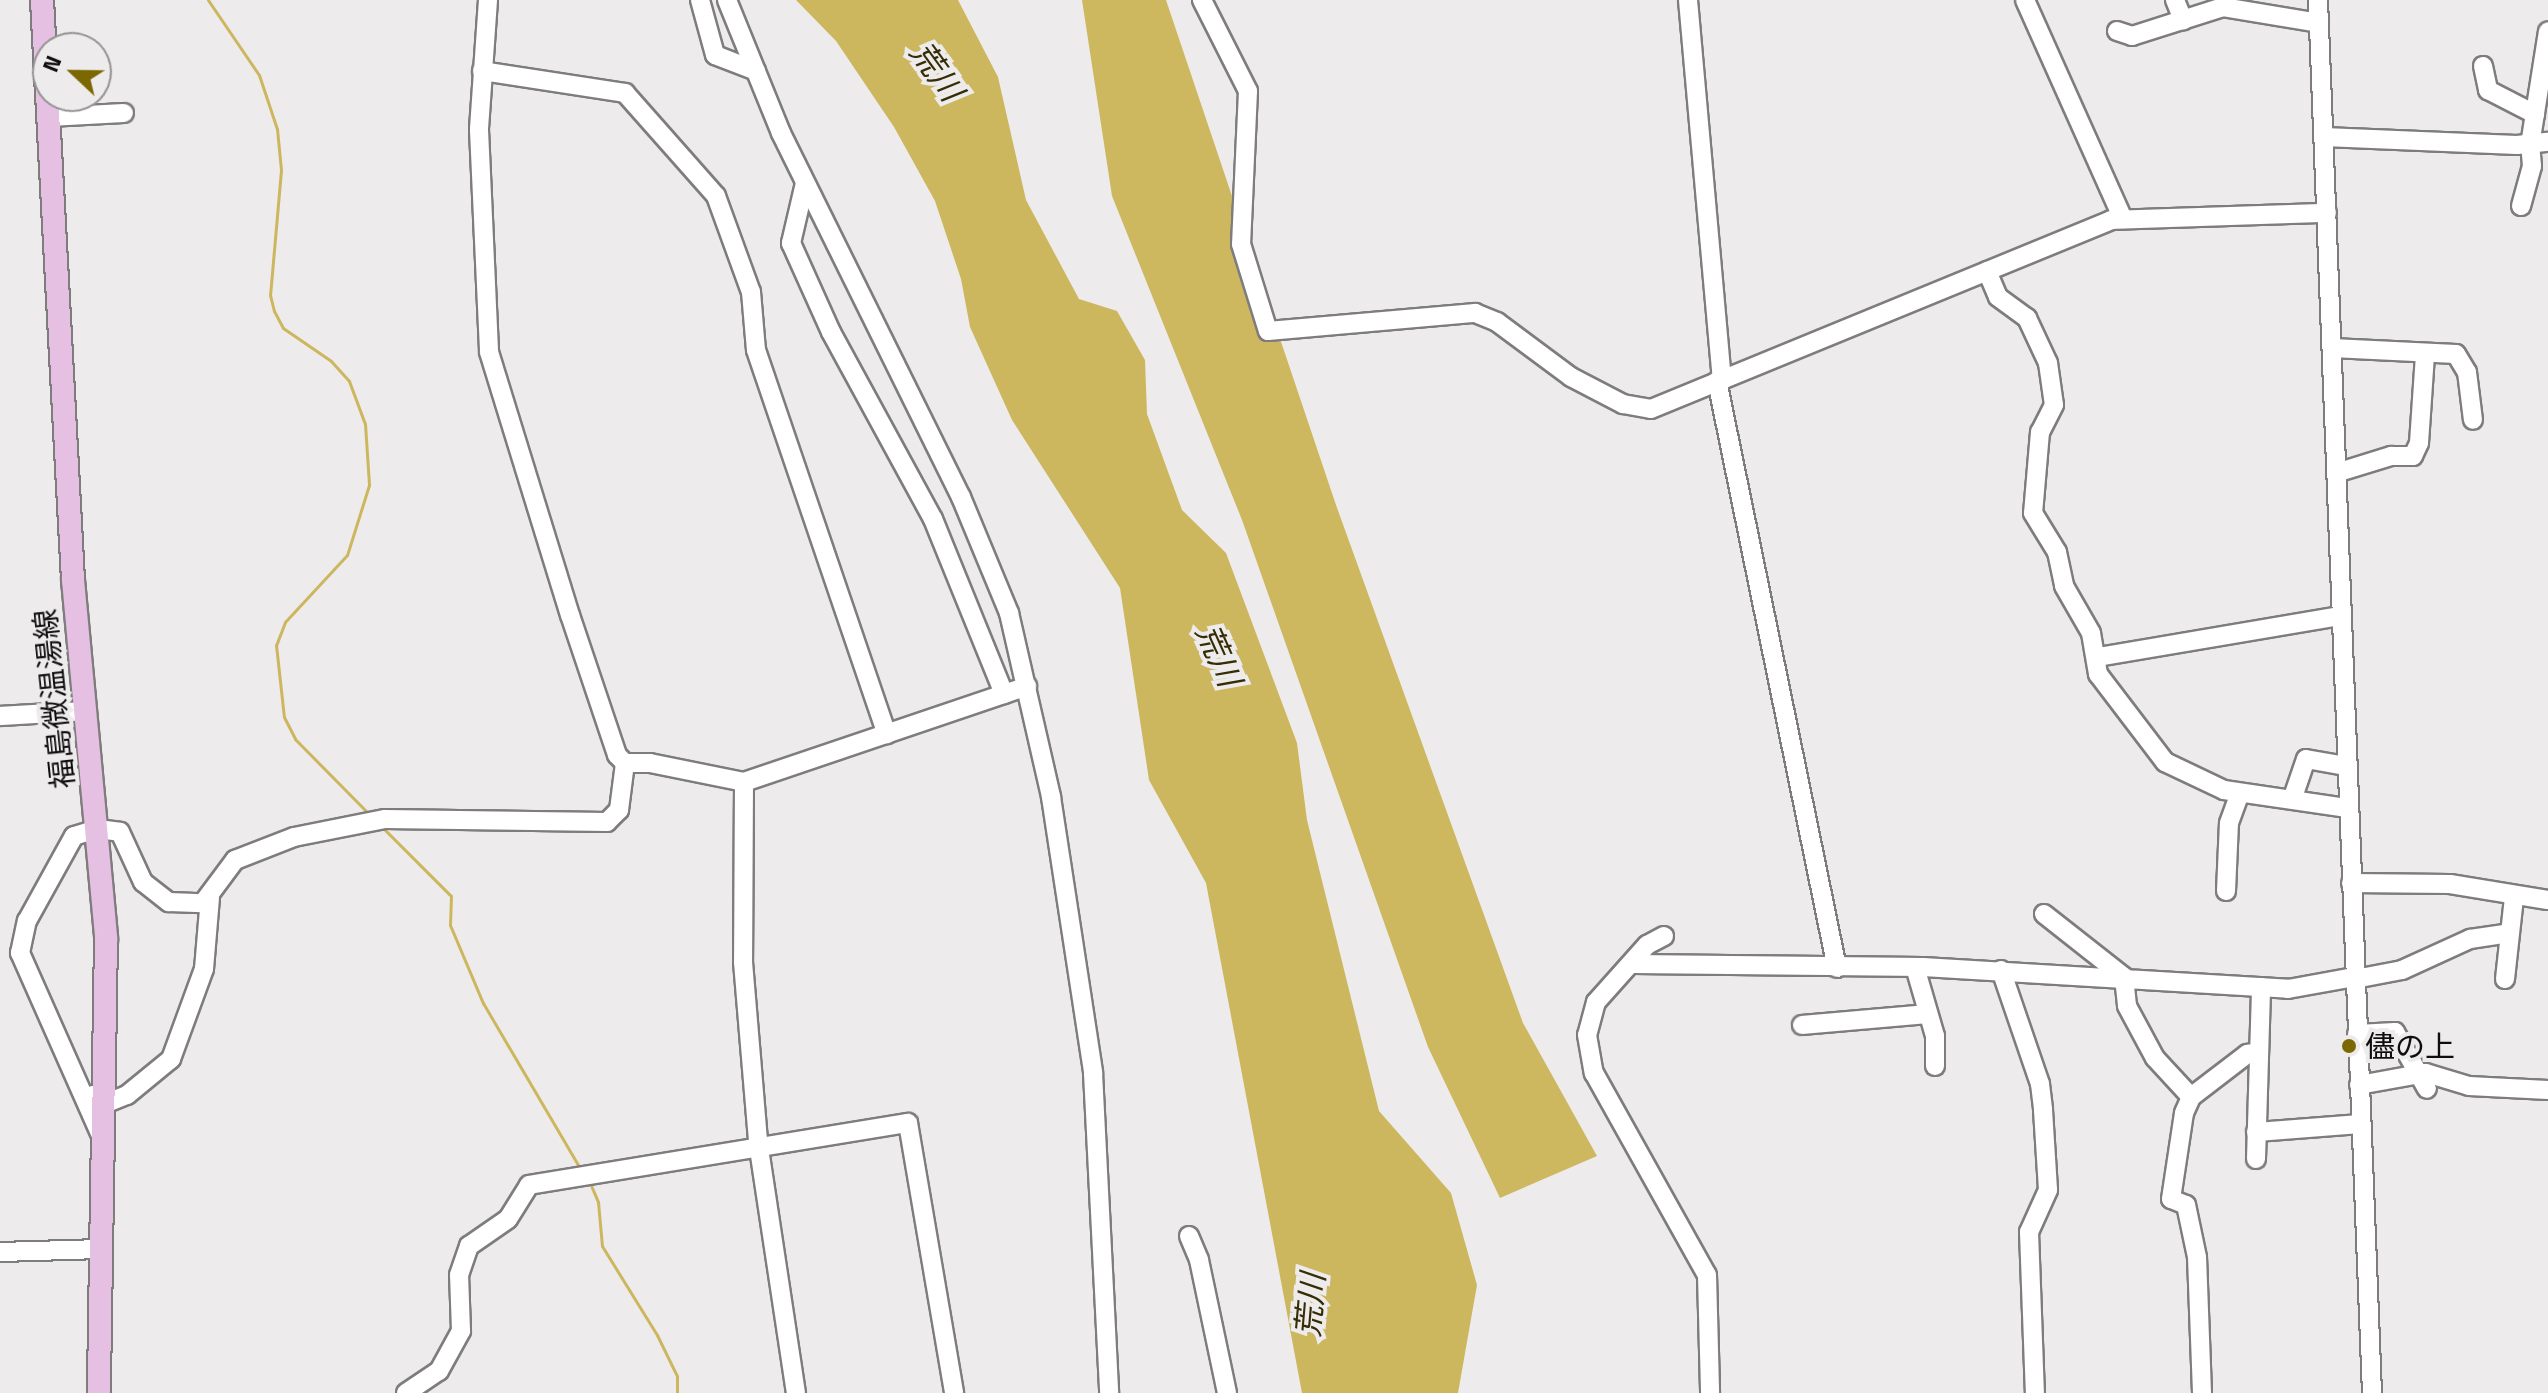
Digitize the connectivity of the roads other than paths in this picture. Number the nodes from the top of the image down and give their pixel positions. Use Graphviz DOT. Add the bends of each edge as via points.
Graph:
graph roads {
  1 [pos="42,0"];
  2 [pos="488,0"];
  3 [pos="700,0"];
  4 [pos="727,0"];
  5 [pos="1202,0"];
  6 [pos="1688,0"];
  7 [pos="2025,0"];
  8 [pos="2175,0"];
  9 [pos="2318,0"];
  10 [pos="2183,20"];
  11 [pos="2319,23"];
  12 [pos="2117,31"];
  13 [pos="2548,31"];
  14 [pos="2483,66"];
  15 [pos="482,71"];
  16 [pos="756,71"];
  17 [pos="124,113"];
  18 [pos="2535,114"];
  19 [pos="49,117"];
  20 [pos="2324,137"];
  21 [pos="2539,143"];
  22 [pos="805,183"];
  23 [pos="2521,206"];
  24 [pos="2327,213"];
  25 [pos="2123,219"];
  26 [pos="1987,271"];
  27 [pos="2332,348"];
  28 [pos="2425,354"];
  29 [pos="1719,380"];
  30 [pos="2473,420"];
  31 [pos="2336,473"];
  32 [pos="2341,616"];
  33 [pos="2098,657"];
  34 [pos="1027,686"];
  35 [pos="1004,694"];
  36 [pos="85,711"];
  37 [pos="0,716"];
  38 [pos="887,734"];
  39 [pos="625,763"];
  40 [pos="2346,766"];
  41 [pos="744,782"];
  42 [pos="2240,793"];
  43 [pos="2293,797"];
  44 [pos="2348,808"];
  45 [pos="97,829"];
  46 [pos="2351,883"];
  47 [pos="2226,891"];
  48 [pos="2514,897"];
  49 [pos="210,898"];
  50 [pos="2548,900"];
  51 [pos="2044,914"];
  52 [pos="2510,933"];
  53 [pos="1664,936"];
  54 [pos="1634,964"];
  55 [pos="1915,967"];
  56 [pos="1837,968"];
  57 [pos="2001,970"];
  58 [pos="2124,977"];
  59 [pos="2355,978"];
  60 [pos="2505,979"];
  61 [pos="2261,987"];
  62 [pos="1928,1014"];
  63 [pos="1802,1025"];
  64 [pos="2357,1034"];
  65 [pos="2258,1052"];
  66 [pos="1935,1066"];
  67 [pos="2423,1081"];
  68 [pos="2359,1085"];
  69 [pos="84,1089"];
  70 [pos="2548,1090"];
  71 [pos="2191,1097"];
  72 [pos="107,1103"];
  73 [pos="2361,1124"];
  74 [pos="2256,1132"];
  75 [pos="106,1145"];
  76 [pos="758,1145"];
  77 [pos="2256,1159"];
  78 [pos="1189,1236"];
  79 [pos="102,1249"];
  80 [pos="0,1252"];
  81 [pos="100,1393"];
  82 [pos="406,1393"];
  83 [pos="796,1393"];
  84 [pos="954,1393"];
  85 [pos="1109,1393"];
  86 [pos="1227,1393"];
  87 [pos="1710,1393"];
  88 [pos="2035,1393"];
  89 [pos="2202,1393"];
  90 [pos="2372,1393"];
  1 -- 19 [label="main road, 福島微温湯線"];
  2 -- 15 [label="street"];
  3 -- 16 [label="street" via="715,55"];
  4 -- 16 [label="street"];
  5 -- 29 [label="street" via="1248,91 1241,244 1268,331 1475,313 1497,322 1571,377 1623,404 1651,409"];
  6 -- 29 [label="street"];
  7 -- 25 [label="street"];
  8 -- 10 [label="street"];
  9 -- 11 [label="street"];
  10 -- 11 [label="street" via="2204,10 2241,7"];
  10 -- 12 [label="street" via="2132,36"];
  11 -- 20 [label="street"];
  13 -- 18 [label="street"];
  14 -- 18 [label="street" via="2488,90"];
  15 -- 38 [label="street" via="625,93 716,196 751,292 756,350"];
  15 -- 39 [label="street" via="483,274 495,383 617,755"];
  16 -- 22 [label="street"];
  17 -- 19 [label="street"];
  18 -- 21 [label="street"];
  19 -- 36 [label="main road, 福島微温湯線"];
  20 -- 21 [label="street"];
  20 -- 24 [label="street"];
  21 -- 23 [label="street"];
  22 -- 34 [label="street" via="966,508 1009,613"];
  22 -- 35 [label="street" via="791,243 831,332 933,519"];
  24 -- 25 [label="street"];
  24 -- 27 [label="street"];
  25 -- 26 [label="street"];
  26 -- 29 [label="street"];
  26 -- 33 [label="street" via="1998,297 2027,318 2048,363 2054,405 2040,432 2033,513 2057,552 2064,586 2091,633"];
  27 -- 28 [label="street"];
  27 -- 31 [label="street"];
  28 -- 30 [label="street" via="2456,354 2462,359"];
  28 -- 31 [label="street" via="2419,443 2413,456 2391,456"];
  29 -- 56 [label="street"];
  31 -- 32 [label="street"];
  32 -- 33 [label="street"];
  32 -- 40 [label="street"];
  33 -- 42 [label="street" via="2098,674 2165,762"];
  34 -- 35 [label="street"];
  34 -- 85 [label="street" via="1062,861 1093,1073"];
  35 -- 38 [label="street"];
  36 -- 37 [label="street"];
  36 -- 45 [label="main road, 福島微温湯線"];
  38 -- 41 [label="street"];
  39 -- 41 [label="street"];
  39 -- 49 [label="street" via="613,821 362,821 247,852 223,873"];
  40 -- 43 [label="street" via="2306,759"];
  40 -- 44 [label="street"];
  41 -- 76 [label="street" via="743,962"];
  42 -- 43 [label="street"];
  42 -- 47 [label="street" via="2229,823"];
  43 -- 44 [label="street"];
  44 -- 46 [label="street"];
  45 -- 49 [label="street" via="120,832 143,882 169,902"];
  45 -- 69 [label="street" via="74,836 20,941 20,953"];
  45 -- 72 [label="main road, 福島微温湯線" via="106,938"];
  46 -- 48 [label="street" via="2450,884"];
  46 -- 59 [label="street"];
  48 -- 50 [label="street"];
  48 -- 52 [label="street"];
  49 -- 72 [label="street" via="204,969 181,1039 156,1074"];
  51 -- 58 [label="street"];
  52 -- 59 [label="street" via="2470,939 2402,970"];
  52 -- 60 [label="street"];
  53 -- 54 [label="street" via="1647,945"];
  54 -- 56 [label="street"];
  54 -- 87 [label="street" via="1596,1002 1587,1035 1590,1055 1594,1073 1707,1275"];
  55 -- 56 [label="street"];
  55 -- 57 [label="street"];
  55 -- 62 [label="street"];
  57 -- 58 [label="street"];
  57 -- 88 [label="street" via="2040,1084 2043,1110 2048,1190 2029,1232"];
  58 -- 61 [label="street"];
  58 -- 71 [label="street" via="2127,1006 2155,1058"];
  59 -- 61 [label="street" via="2309,988"];
  59 -- 64 [label="street"];
  61 -- 65 [label="street"];
  62 -- 63 [label="street"];
  62 -- 66 [label="street"];
  64 -- 67 [label="street" via="2395,1032"];
  64 -- 68 [label="street"];
  65 -- 71 [label="street" via="2247,1054"];
  65 -- 74 [label="street"];
  67 -- 68 [label="street"];
  67 -- 70 [label="street"];
  68 -- 73 [label="street"];
  69 -- 72 [label="street"];
  69 -- 75 [label="street"];
  71 -- 89 [label="street" via="2171,1199 2186,1205 2197,1257"];
  72 -- 75 [label="main road, 福島微温湯線"];
  73 -- 74 [label="street"];
  73 -- 90 [label="street"];
  74 -- 77 [label="street"];
  75 -- 79 [label="main road, 福島微温湯線"];
  76 -- 82 [label="street" via="529,1185 508,1219 469,1246 459,1275 461,1331 439,1371"];
  76 -- 83 [label="street"];
  76 -- 84 [label="street" via="912,1126"];
  78 -- 86 [label="street" via="1199,1260"];
  79 -- 80 [label="street"];
  79 -- 81 [label="main road, 福島微温湯線"];
}
